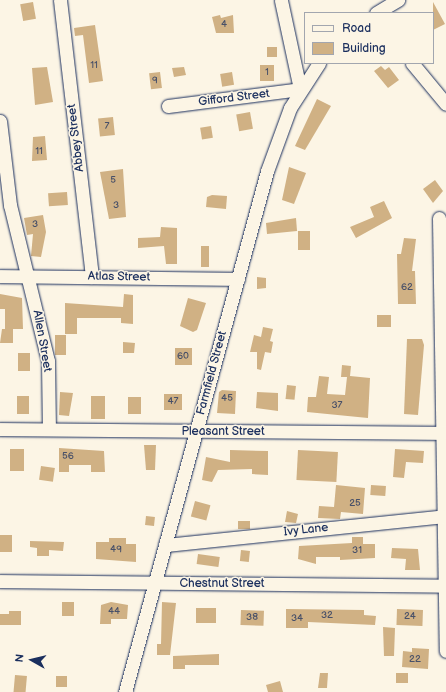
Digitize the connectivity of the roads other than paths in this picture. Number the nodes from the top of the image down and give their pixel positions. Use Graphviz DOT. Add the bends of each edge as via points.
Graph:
graph roads {
  1 [pos="60,0"];
  2 [pos="281,0"];
  3 [pos="398,0"];
  4 [pos="378,12"];
  5 [pos="318,64"];
  6 [pos="413,64"];
  7 [pos="300,89"];
  8 [pos="446,104"];
  9 [pos="168,106"];
  10 [pos="0,121"];
  11 [pos="439,218"];
  12 [pos="0,276"];
  13 [pos="30,276"];
  14 [pos="92,277"];
  15 [pos="238,279"];
  16 [pos="0,429"];
  17 [pos="49,429"];
  18 [pos="196,432"];
  19 [pos="444,433"];
  20 [pos="445,516"];
  21 [pos="165,545"];
  22 [pos="0,582"];
  23 [pos="155,584"];
  24 [pos="445,586"];
  25 [pos="446,651"];
  26 [pos="125,692"];
  1 -- 14 [label="street, Abbey Street"];
  2 -- 7 [label="street"];
  3 -- 4 [label="street"];
  5 -- 7 [label="street, Farmfield Street"];
  6 -- 8 [label="street"];
  7 -- 9 [label="street, Gifford Street"];
  7 -- 15 [label="street, Farmfield Street" via="274,150"];
  10 -- 13 [label="street, Allen Street" via="10,205"];
  11 -- 19 [label="street"];
  12 -- 13 [label="street, Atlas Street"];
  13 -- 14 [label="street, Atlas Street"];
  13 -- 17 [label="street, Allen Street" via="48,361"];
  14 -- 15 [label="street, Atlas Street"];
  15 -- 18 [label="street, Farmfield Street"];
  16 -- 17 [label="street, Pleasant Street"];
  17 -- 18 [label="street, Pleasant Street"];
  18 -- 19 [label="street, Pleasant Street"];
  18 -- 21 [label="street, Farmfield Street"];
  19 -- 20 [label="street"];
  20 -- 21 [label="street, Ivy Lane"];
  20 -- 24 [label="street"];
  21 -- 23 [label="street, Farmfield Street"];
  22 -- 23 [label="street, Chestnut Street"];
  23 -- 24 [label="street, Chestnut Street"];
  23 -- 26 [label="street, Farmfield Street"];
  24 -- 25 [label="street"];
}
